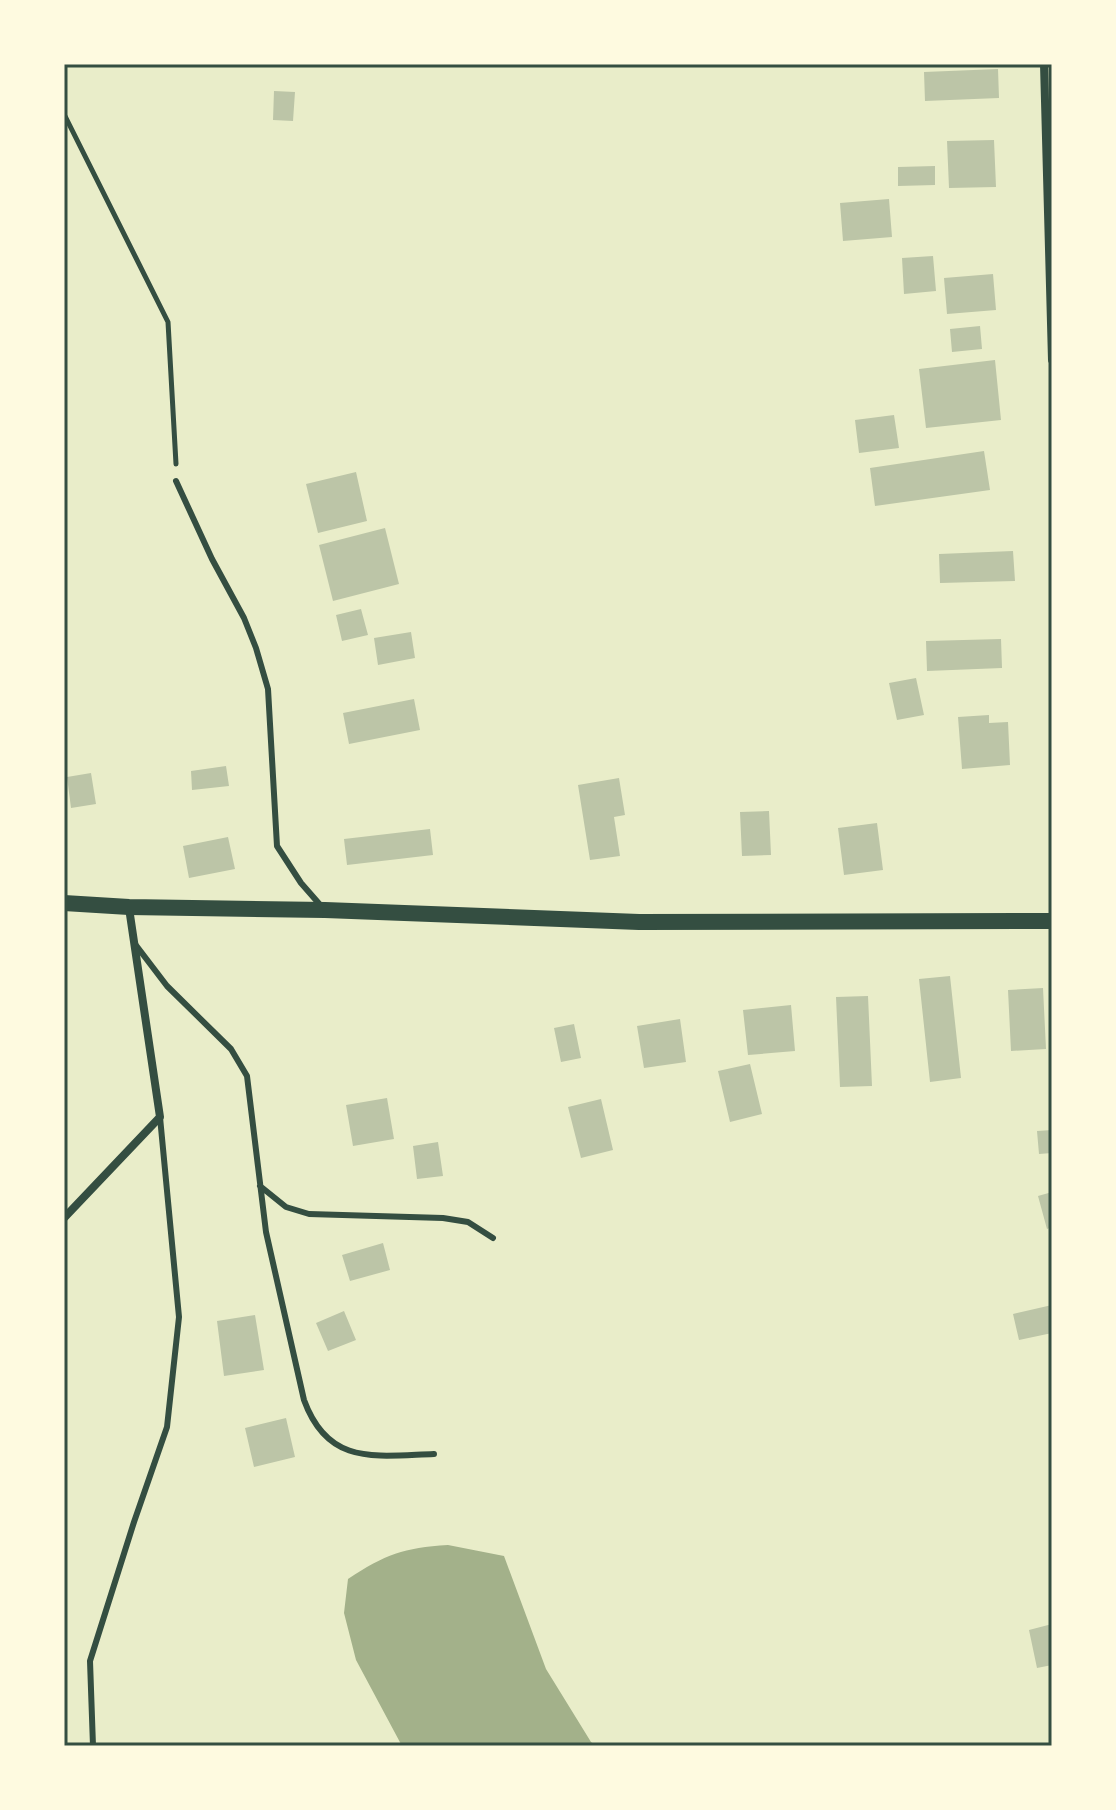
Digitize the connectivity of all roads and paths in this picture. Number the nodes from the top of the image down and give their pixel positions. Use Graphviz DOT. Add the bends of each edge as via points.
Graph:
graph roads {
  1 [pos="1044,64"];
  2 [pos="64,114"];
  3 [pos="1052,360"];
  4 [pos="176,481"];
  5 [pos="64,903"];
  6 [pos="129,907"];
  7 [pos="325,910"];
  8 [pos="1052,921"];
  9 [pos="132,941"];
  10 [pos="160,1117"];
  11 [pos="260,1186"];
  12 [pos="64,1218"];
  13 [pos="493,1238"];
  14 [pos="434,1454"];
  15 [pos="93,1746"];
  1 -- 3 [label="street"];
  2 -- 4 [label="path" via="168,322"];
  4 -- 7 [label="lane" via="244,618 268,689 277,846"];
  5 -- 6 [label="main road"];
  6 -- 7 [label="main road"];
  6 -- 9 [label="street"];
  7 -- 8 [label="main road" via="639,922"];
  9 -- 10 [label="street"];
  9 -- 11 [label="lane" via="167,986 231,1049 247,1076"];
  10 -- 12 [label="street"];
  10 -- 15 [label="lane" via="179,1317 169,1412 90,1661"];
  11 -- 13 [label="lane" via="286,1207 309,1214 443,1218 468,1222"];
  11 -- 14 [label="lane" via="266,1232 312,1421 323,1436 351,1453"];
}
